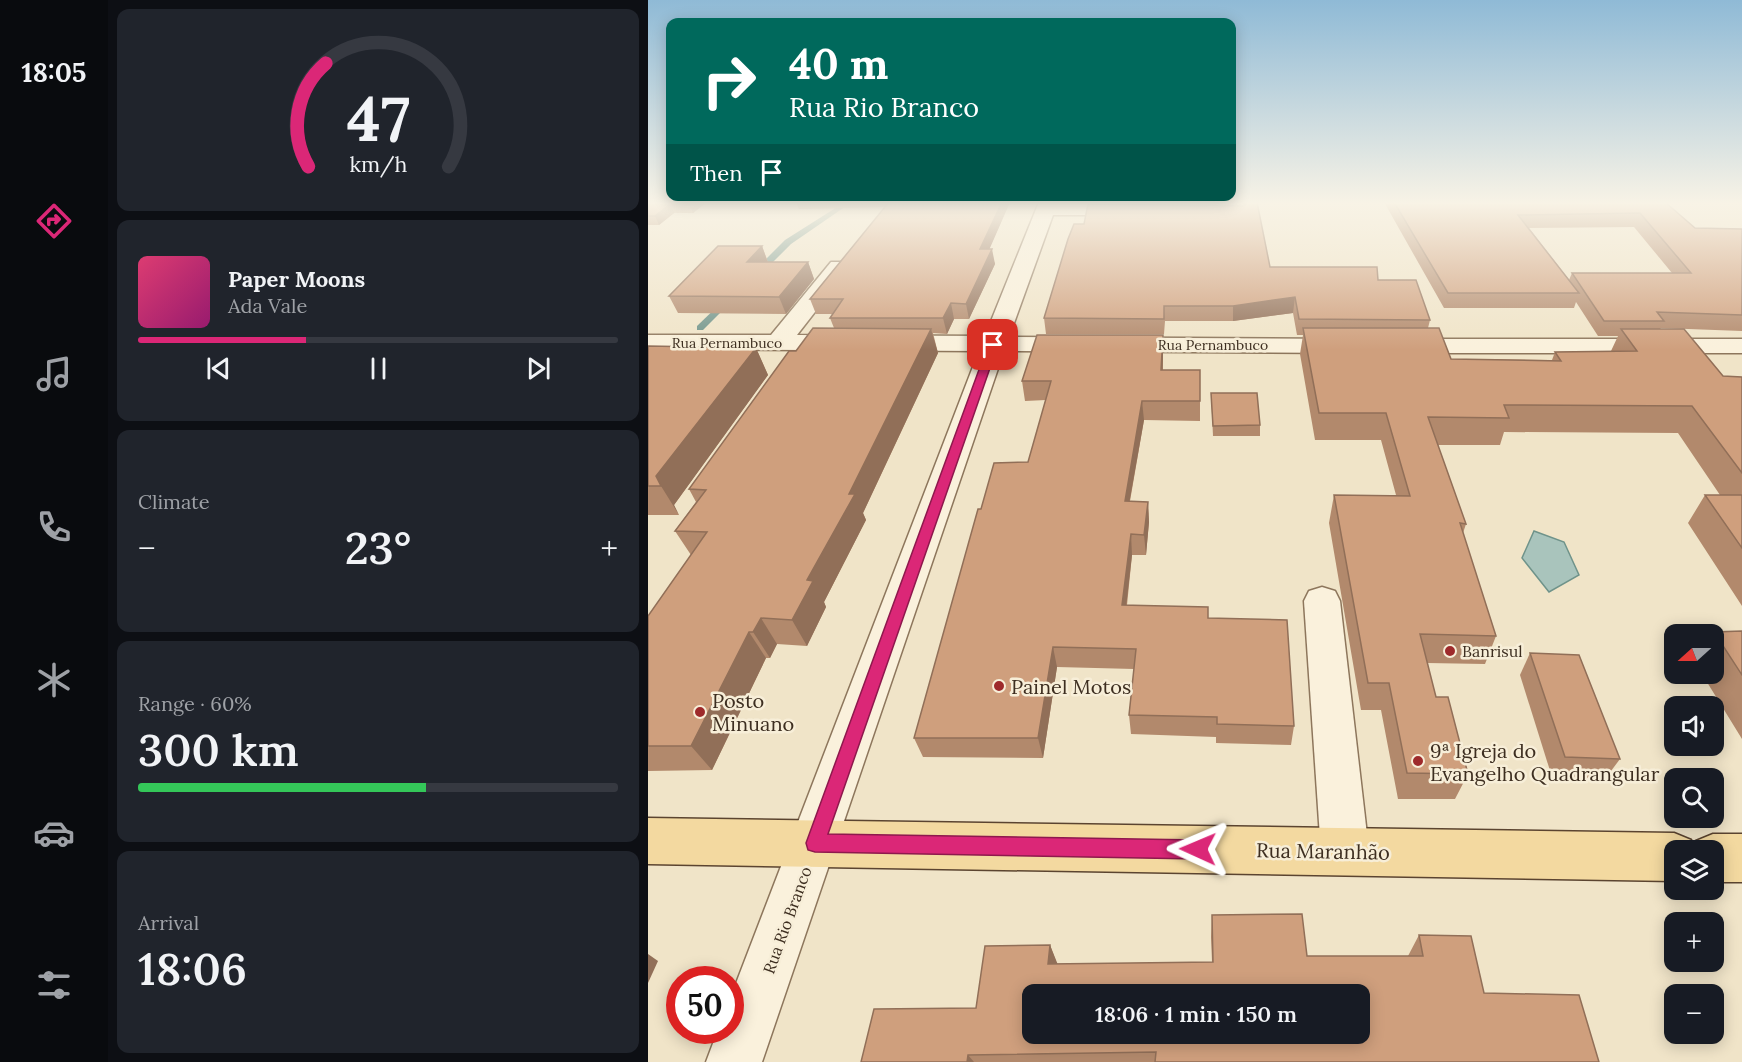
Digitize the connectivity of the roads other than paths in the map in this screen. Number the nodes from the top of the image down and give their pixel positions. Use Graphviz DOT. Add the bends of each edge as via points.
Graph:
graph roads {
  1 [pos="852,251"];
  2 [pos="1029,252"];
  3 [pos="657,343"];
  4 [pos="993,345"];
  5 [pos="1742,346"];
  6 [pos="791,351"];
  7 [pos="648,362"];
  8 [pos="1322,601"];
  9 [pos="648,841"];
  10 [pos="815,843"];
  11 [pos="1345,852"];
  12 [pos="1664,857"];
  13 [pos="1724,858"];
  14 [pos="1742,858"];
  15 [pos="734,1062"];
  1 -- 6 [label="street"];
  2 -- 4 [label="street, Rua Rio Branco"];
  3 -- 6 [label="street, Rua Pernambuco"];
  3 -- 7 [label="street"];
  4 -- 5 [label="street, Rua Pernambuco"];
  4 -- 6 [label="street, Rua Pernambuco"];
  4 -- 10 [label="street, Rua Rio Branco"];
  8 -- 11 [label="street"];
  9 -- 10 [label="main road, Rua Maranhão"];
  10 -- 11 [label="main road, Rua Maranhão"];
  10 -- 15 [label="street, Rua Rio Branco"];
  11 -- 12 [label="main road, Rua Maranhão"];
  13 -- 14 [label="main road"];
}
